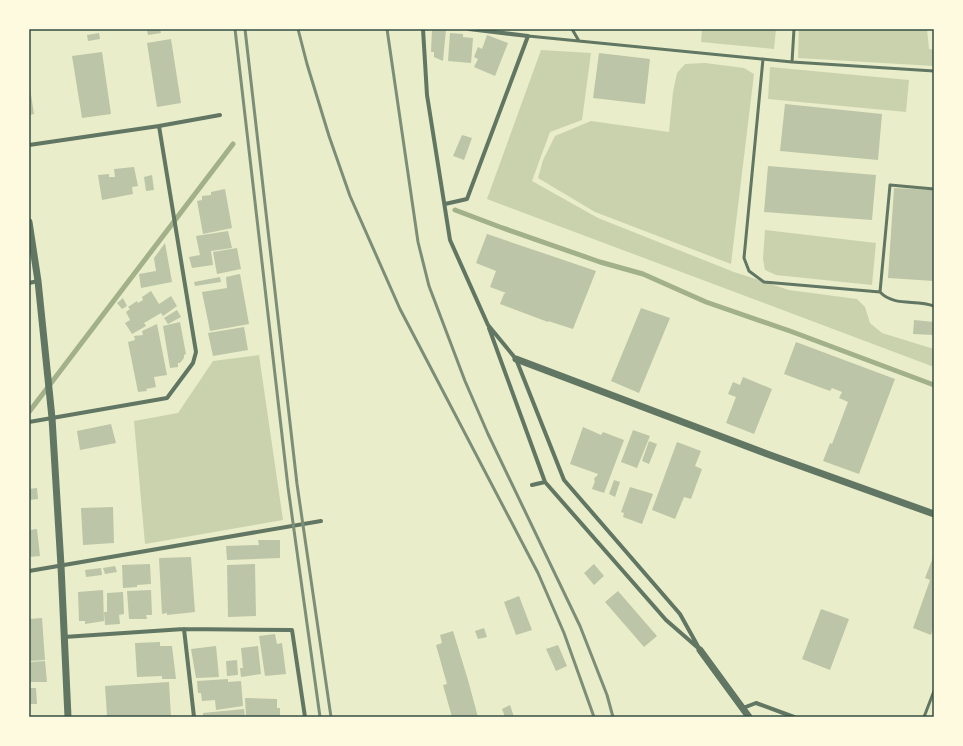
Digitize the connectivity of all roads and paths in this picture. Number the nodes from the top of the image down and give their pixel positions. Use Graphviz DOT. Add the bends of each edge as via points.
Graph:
graph roads {
  1 [pos="422,29"];
  2 [pos="469,29"];
  3 [pos="572,29"];
  4 [pos="794,29"];
  5 [pos="528,36"];
  6 [pos="579,41"];
  7 [pos="763,59"];
  8 [pos="792,62"];
  9 [pos="934,71"];
  10 [pos="220,116"];
  11 [pos="159,126"];
  12 [pos="29,145"];
  13 [pos="934,189"];
  14 [pos="445,204"];
  15 [pos="29,222"];
  16 [pos="38,281"];
  17 [pos="29,282"];
  18 [pos="880,292"];
  19 [pos="934,306"];
  20 [pos="488,325"];
  21 [pos="516,359"];
  22 [pos="52,418"];
  23 [pos="29,422"];
  24 [pos="545,482"];
  25 [pos="532,485"];
  26 [pos="934,514"];
  27 [pos="321,521"];
  28 [pos="61,566"];
  29 [pos="29,572"];
  30 [pos="184,629"];
  31 [pos="64,637"];
  32 [pos="700,650"];
  33 [pos="934,691"];
  34 [pos="743,708"];
  35 [pos="68,717"];
  36 [pos="194,717"];
  37 [pos="305,717"];
  38 [pos="749,717"];
  39 [pos="794,717"];
  40 [pos="924,717"];
  1 -- 14 [label="street" via="427,95"];
  2 -- 5 [label="street"];
  3 -- 6 [label="lane"];
  4 -- 8 [label="lane"];
  5 -- 6 [label="lane"];
  5 -- 14 [label="street" via="468,199"];
  6 -- 7 [label="lane"];
  7 -- 8 [label="lane"];
  7 -- 18 [label="lane" via="744,258 750,271 764,282"];
  8 -- 9 [label="lane"];
  10 -- 11 [label="street"];
  11 -- 12 [label="street"];
  11 -- 22 [label="street" via="196,352 193,363 167,398"];
  13 -- 18 [label="lane" via="890,185"];
  14 -- 20 [label="street" via="450,240"];
  15 -- 16 [label="street"];
  16 -- 17 [label="street"];
  16 -- 22 [label="street"];
  18 -- 19 [label="lane" via="891,300"];
  20 -- 21 [label="street"];
  20 -- 24 [label="street"];
  21 -- 26 [label="street"];
  21 -- 32 [label="street" via="564,480 680,614"];
  22 -- 23 [label="street"];
  22 -- 28 [label="street"];
  24 -- 25 [label="street"];
  24 -- 32 [label="street" via="666,620"];
  27 -- 28 [label="street"];
  28 -- 29 [label="street"];
  28 -- 31 [label="street"];
  30 -- 31 [label="street"];
  30 -- 36 [label="street"];
  30 -- 37 [label="street" via="292,630"];
  31 -- 35 [label="street"];
  32 -- 34 [label="street"];
  33 -- 40 [label="lane"];
  34 -- 38 [label="street"];
  34 -- 39 [label="street" via="756,703"];
}
